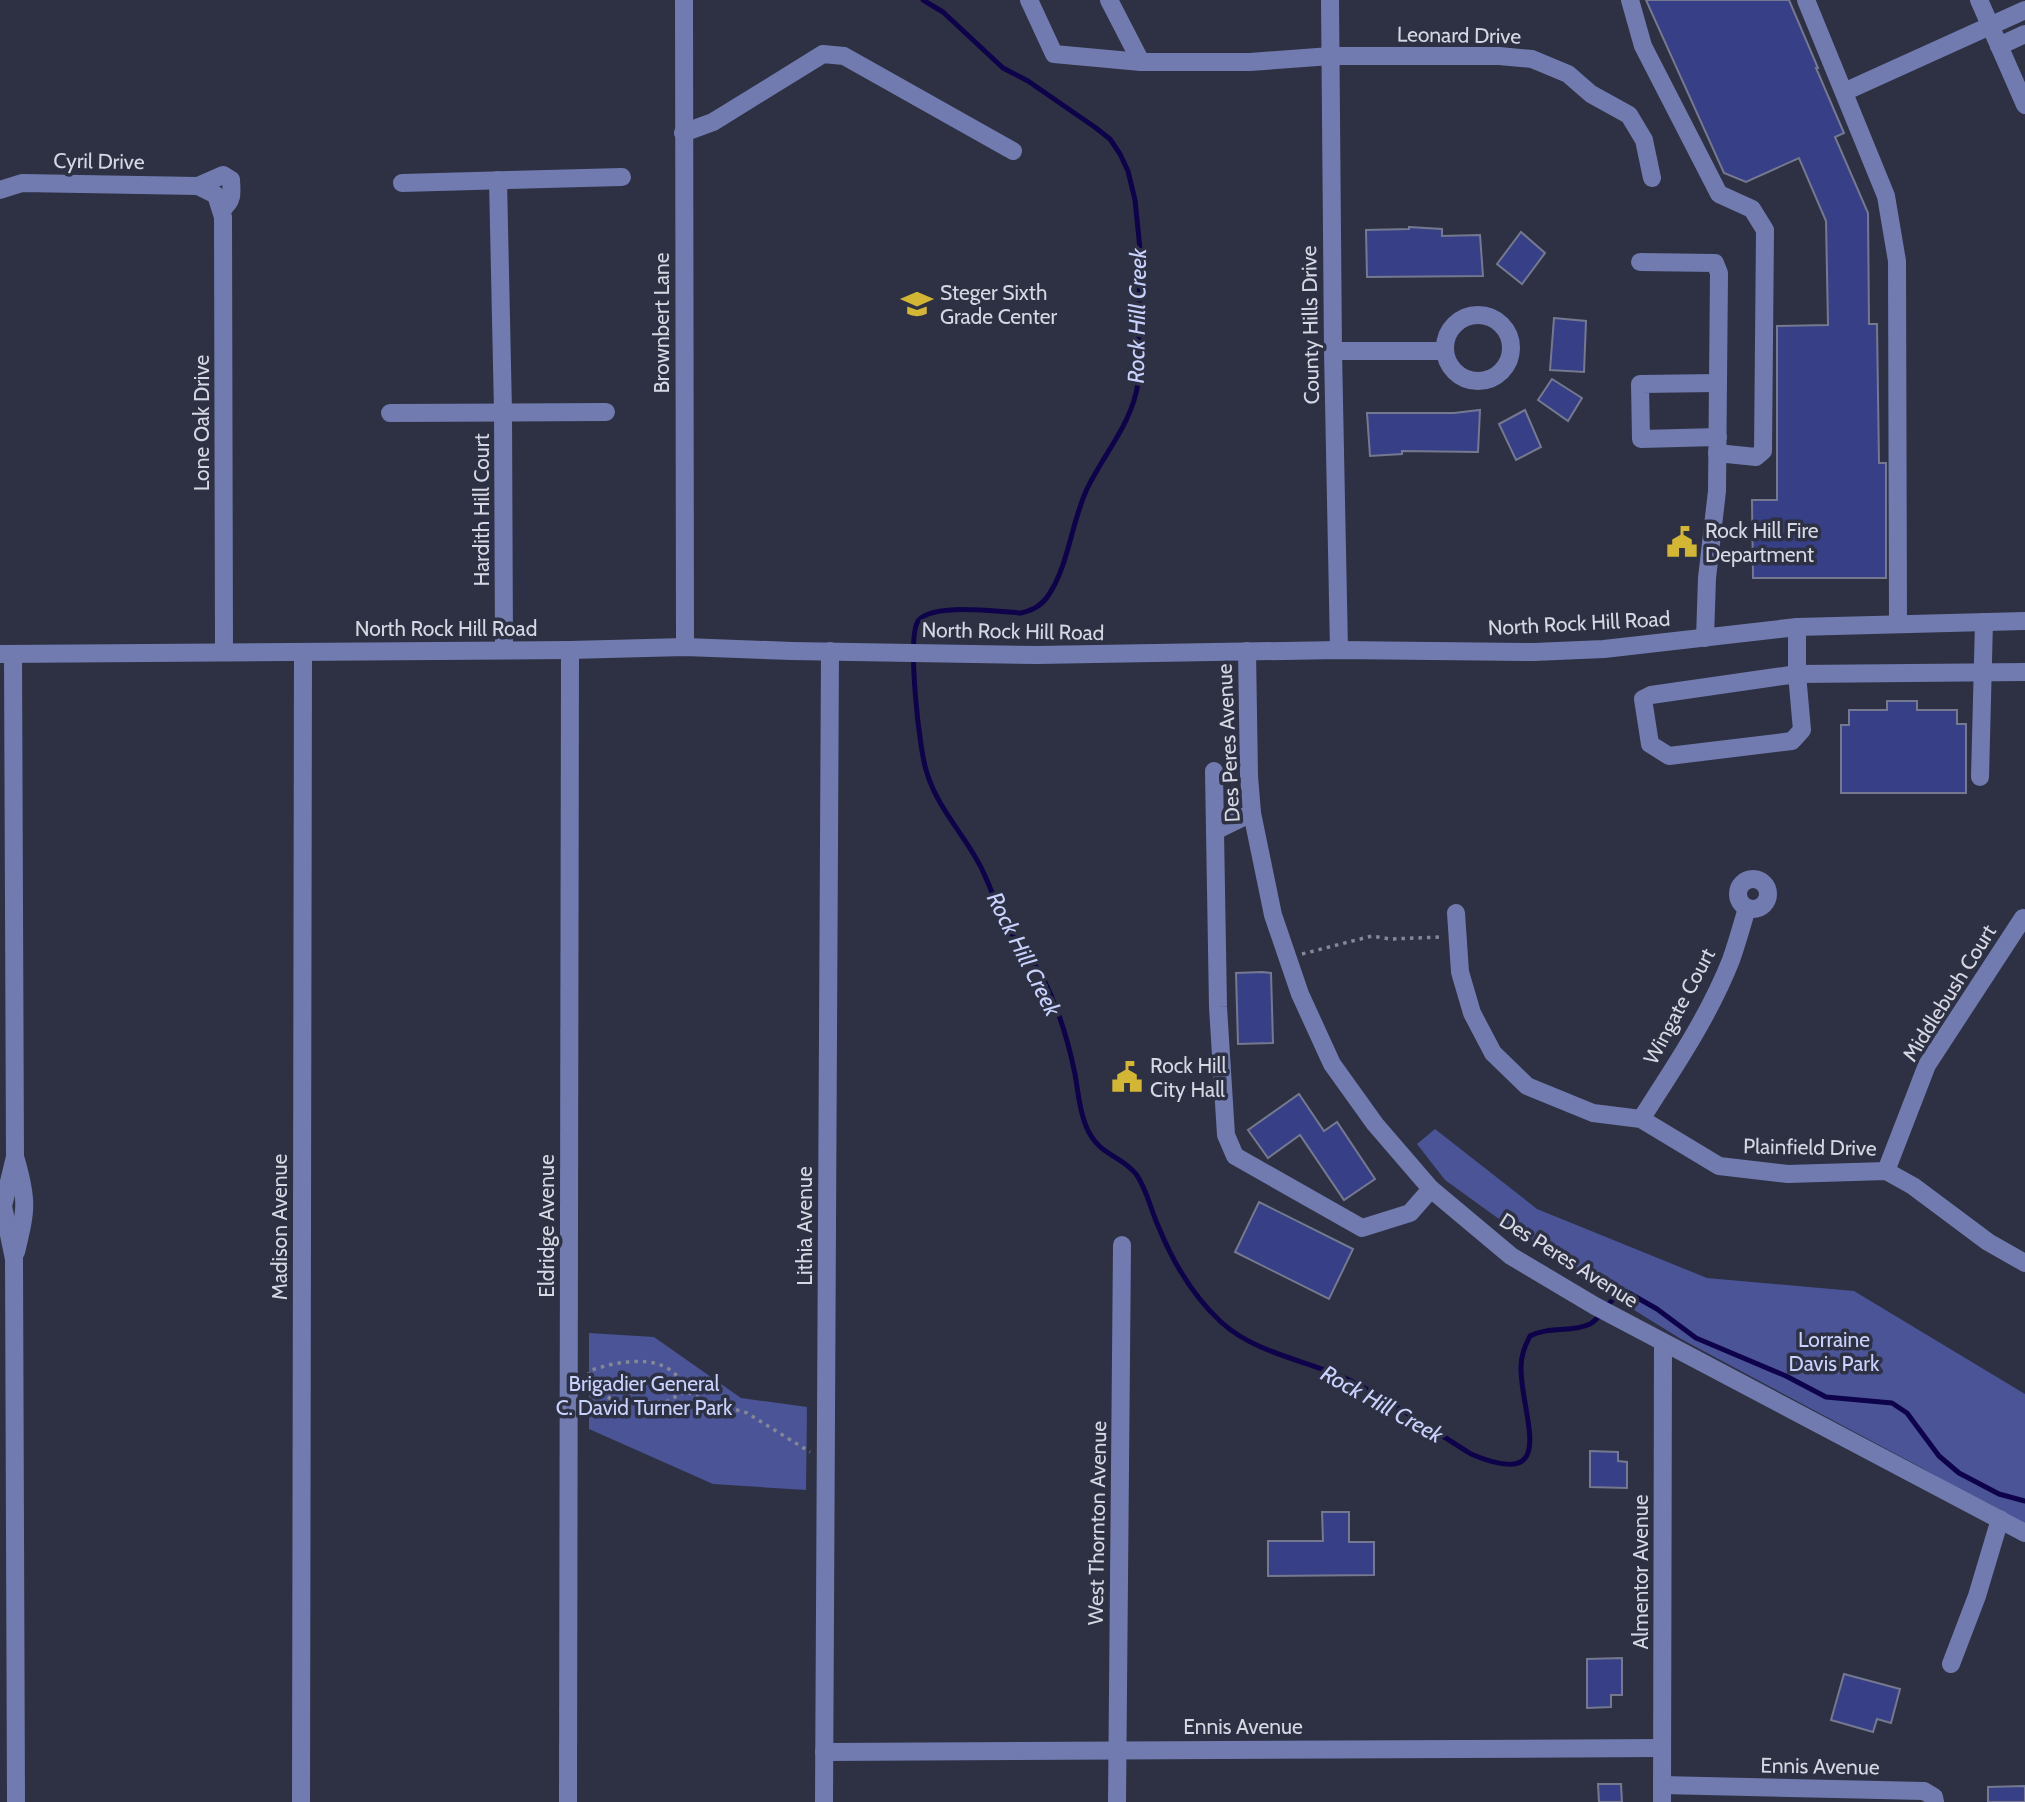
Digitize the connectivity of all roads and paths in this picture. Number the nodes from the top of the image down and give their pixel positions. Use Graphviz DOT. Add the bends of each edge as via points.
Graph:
graph roads {
  1 [pos="684,0"];
  2 [pos="1029,0"];
  3 [pos="1109,0"];
  4 [pos="1331,0"];
  5 [pos="1630,0"];
  6 [pos="1806,0"];
  7 [pos="1979,0"];
  8 [pos="2025,10"];
  9 [pos="1990,26"];
  10 [pos="2025,34"];
  11 [pos="1999,46"];
  12 [pos="1331,56"];
  13 [pos="1141,62"];
  14 [pos="1844,92"];
  15 [pos="2025,104"];
  16 [pos="683,133"];
  17 [pos="1013,151"];
  18 [pos="622,177"];
  19 [pos="1652,178"];
  20 [pos="498,180"];
  21 [pos="402,183"];
  22 [pos="4,185"];
  23 [pos="219,202"];
  24 [pos="1640,262"];
  25 [pos="1333,351"];
  26 [pos="1445,352"];
  27 [pos="1718,383"];
  28 [pos="503,411"];
  29 [pos="390,412"];
  30 [pos="606,412"];
  31 [pos="1717,445"];
  32 [pos="2025,621"];
  33 [pos="1984,622"];
  34 [pos="1898,625"];
  35 [pos="1797,627"];
  36 [pos="1705,638"];
  37 [pos="685,647"];
  38 [pos="504,650"];
  39 [pos="570,650"];
  40 [pos="1339,650"];
  41 [pos="224,651"];
  42 [pos="830,651"];
  43 [pos="1247,651"];
  44 [pos="303,652"];
  45 [pos="7,655"];
  46 [pos="2025,672"];
  47 [pos="1981,673"];
  48 [pos="1797,674"];
  49 [pos="1214,771"];
  50 [pos="1980,777"];
  51 [pos="1252,813"];
  52 [pos="1216,831"];
  53 [pos="1747,908"];
  54 [pos="1456,913"];
  55 [pos="2022,918"];
  56 [pos="1458,938"];
  57 [pos="1288,958"];
  58 [pos="1641,1119"];
  59 [pos="1886,1171"];
  60 [pos="1431,1189"];
  61 [pos="1122,1245"];
  62 [pos="2025,1263"];
  63 [pos="1663,1342"];
  64 [pos="569,1383"];
  65 [pos="589,1384"];
  66 [pos="686,1391"];
  67 [pos="825,1456"];
  68 [pos="2000,1519"];
  69 [pos="2025,1533"];
  70 [pos="1951,1664"];
  71 [pos="1662,1748"];
  72 [pos="1118,1749"];
  73 [pos="824,1752"];
  74 [pos="1662,1793"];
  75 [pos="1935,1800"];
  76 [pos="16,1802"];
  77 [pos="301,1802"];
  78 [pos="568,1802"];
  79 [pos="824,1802"];
  80 [pos="1117,1802"];
  1 -- 16 [label="street, Brownbert Lane"];
  2 -- 13 [label="street, Leonard Drive" via="1054,54"];
  3 -- 13 [label="street"];
  4 -- 12 [label="street, County Hills Drive"];
  5 -- 31 [label="street" via="1643,46 1719,194 1752,209 1765,230 1763,451 1756,457"];
  6 -- 14 [label="street"];
  7 -- 9 [label="street"];
  8 -- 9 [label="street"];
  9 -- 11 [label="street"];
  9 -- 14 [label="street"];
  10 -- 11 [label="street"];
  11 -- 15 [label="street"];
  12 -- 13 [label="street, Leonard Drive"];
  12 -- 19 [label="street, Leonard Drive" via="1499,55 1532,59 1568,74 1591,94 1629,115 1644,140"];
  12 -- 25 [label="street, County Hills Drive"];
  14 -- 34 [label="street" via="1886,196 1897,261"];
  16 -- 17 [label="street" via="713,121 823,54 832,53"];
  16 -- 37 [label="street, Brownbert Lane"];
  18 -- 20 [label="street"];
  20 -- 21 [label="street"];
  20 -- 28 [label="street, Hardith Hill Court"];
  22 -- 23 [label="street, Cyril Drive" via="198,186"];
  23 -- 41 [label="street, Lone Oak Drive"];
  24 -- 27 [label="street" via="1715,263 1719,273"];
  25 -- 26 [label="street"];
  25 -- 40 [label="street, County Hills Drive"];
  27 -- 31 [label="street"];
  27 -- 31 [label="street" via="1640,384 1641,439"];
  28 -- 29 [label="street, Hardith Hill Court"];
  28 -- 30 [label="street, Hardith Hill Court"];
  28 -- 38 [label="street, Hardith Hill Court"];
  31 -- 36 [label="street"];
  32 -- 33 [label="street, North Rock Hill Road"];
  33 -- 34 [label="street, North Rock Hill Road"];
  33 -- 47 [label="street"];
  34 -- 35 [label="street, North Rock Hill Road"];
  35 -- 36 [label="street, North Rock Hill Road"];
  35 -- 48 [label="street"];
  36 -- 40 [label="street, North Rock Hill Road" via="1534,652"];
  37 -- 39 [label="street, North Rock Hill Road"];
  37 -- 42 [label="street, North Rock Hill Road"];
  38 -- 39 [label="street, North Rock Hill Road"];
  38 -- 44 [label="street, North Rock Hill Road"];
  39 -- 64 [label="street, Eldridge Avenue"];
  40 -- 43 [label="street, North Rock Hill Road"];
  41 -- 44 [label="street, North Rock Hill Road"];
  41 -- 45 [label="street, North Rock Hill Road"];
  42 -- 43 [label="street, North Rock Hill Road"];
  42 -- 67 [label="street, Lithia Avenue"];
  43 -- 51 [label="street, Des Peres Avenue"];
  44 -- 77 [label="street, Madison Avenue"];
  45 -- 76 [label="street" via="15,1157 25,1197 14,1259"];
  46 -- 47 [label="street"];
  47 -- 48 [label="street"];
  47 -- 50 [label="street"];
  48 -- 48 [label="street" via="1651,695 1643,699 1650,744 1669,756 1792,741 1802,730"];
  49 -- 52 [label="street"];
  51 -- 52 [label="street"];
  51 -- 57 [label="street, Des Peres Avenue" via="1273,915"];
  52 -- 60 [label="street" via="1218,1007 1226,1135 1235,1156 1362,1228 1410,1213"];
  53 -- 58 [label="street, Wingate Court" via="1715,995"];
  54 -- 56 [label="street, Plainfield Drive"];
  55 -- 59 [label="street, Middlebush Court" via="1927,1065"];
  56 -- 57 [label="path" via="1373,936"];
  56 -- 58 [label="street, Plainfield Drive" via="1460,972 1472,1013 1493,1053 1527,1086 1548,1096 1593,1113"];
  57 -- 60 [label="street, Des Peres Avenue" via="1332,1064 1375,1124"];
  58 -- 59 [label="street, Plainfield Drive" via="1719,1166 1788,1174"];
  59 -- 62 [label="street, Plainfield Drive"];
  60 -- 63 [label="street, Des Peres Avenue" via="1511,1256"];
  61 -- 72 [label="street, West Thornton Avenue"];
  63 -- 68 [label="street, Des Peres Avenue"];
  63 -- 71 [label="street, Almentor Avenue"];
  64 -- 65 [label="path"];
  64 -- 78 [label="street, Eldridge Avenue"];
  65 -- 66 [label="path" via="616,1402 666,1402"];
  65 -- 66 [label="path" via="589,1371 612,1363 641,1363 662,1366 676,1375"];
  66 -- 67 [label="path" via="747,1413 811,1453"];
  67 -- 73 [label="street, Lithia Avenue"];
  68 -- 69 [label="street, Des Peres Avenue"];
  68 -- 70 [label="street" via="1978,1596"];
  71 -- 72 [label="street, Ennis Avenue"];
  71 -- 74 [label="street, Almentor Avenue"];
  72 -- 73 [label="street, Ennis Avenue"];
  72 -- 80 [label="street, West Thornton Avenue"];
  73 -- 79 [label="street, Lithia Avenue"];
  74 -- 75 [label="street, Ennis Avenue" via="1924,1791"];
}
